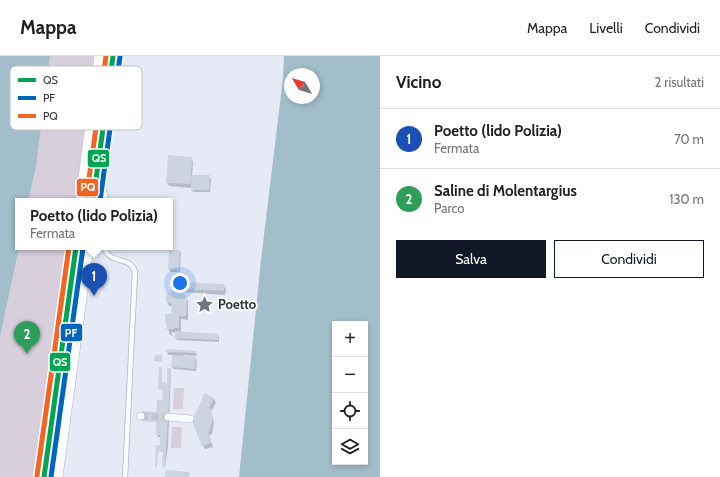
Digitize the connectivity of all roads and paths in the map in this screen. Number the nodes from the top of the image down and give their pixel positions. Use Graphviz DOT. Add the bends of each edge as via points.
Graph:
graph roads {
  1 [pos="101,56"];
  2 [pos="113,56"];
  3 [pos="100,66"];
  4 [pos="112,66"];
  5 [pos="91,130"];
  6 [pos="103,130"];
  7 [pos="97,176"];
  8 [pos="82,198"];
  9 [pos="93,198"];
  10 [pos="106,198"];
  11 [pos="76,250"];
  12 [pos="87,250"];
  13 [pos="106,250"];
  14 [pos="168,417"];
  15 [pos="190,419"];
  16 [pos="44,477"];
  17 [pos="56,477"];
  18 [pos="125,477"];
  1 -- 3 [label="main road"];
  2 -- 4 [label="main road"];
  5 -- 8 [label="main road"];
  6 -- 7 [label="main road"];
  7 -- 9 [label="main road"];
  7 -- 10 [label="lane"];
  11 -- 16 [label="main road"];
  12 -- 17 [label="main road"];
  13 -- 18 [label="lane" via="114,259 132,264 135,272"];
  14 -- 15 [label="street"];
}
